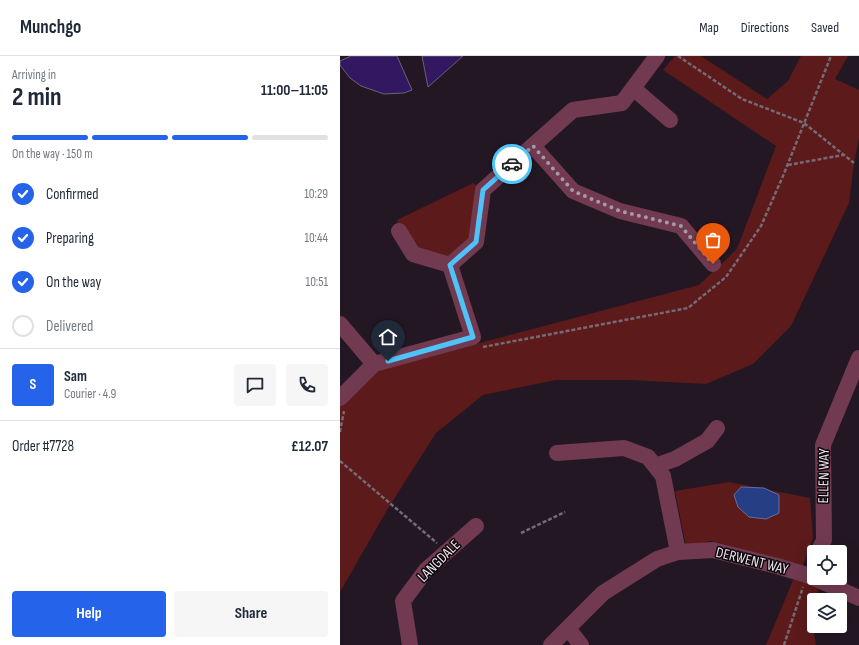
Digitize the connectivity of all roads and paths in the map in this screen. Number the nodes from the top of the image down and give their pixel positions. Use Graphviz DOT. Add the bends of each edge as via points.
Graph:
graph roads {
  1 [pos="657,56"];
  2 [pos="678,56"];
  3 [pos="831,56"];
  4 [pos="633,88"];
  5 [pos="670,120"];
  6 [pos="804,124"];
  7 [pos="533,146"];
  8 [pos="843,155"];
  9 [pos="854,163"];
  10 [pos="788,165"];
  11 [pos="399,231"];
  12 [pos="713,264"];
  13 [pos="450,265"];
  14 [pos="340,324"];
  15 [pos="481,347"];
  16 [pos="859,358"];
  17 [pos="374,364"];
  18 [pos="342,404"];
  19 [pos="717,428"];
  20 [pos="340,432"];
  21 [pos="557,453"];
  22 [pos="340,461"];
  23 [pos="655,466"];
  24 [pos="565,512"];
  25 [pos="476,526"];
  26 [pos="521,533"];
  27 [pos="822,545"];
  28 [pos="447,551"];
  29 [pos="678,552"];
  30 [pos="807,575"];
  31 [pos="830,585"];
  32 [pos="859,598"];
  33 [pos="568,628"];
  34 [pos="410,645"];
  35 [pos="551,645"];
  36 [pos="581,645"];
  37 [pos="784,645"];
  1 -- 4 [label="street"];
  2 -- 6 [label="path" via="742,100"];
  3 -- 6 [label="path"];
  4 -- 5 [label="street"];
  4 -- 7 [label="street" via="622,103 573,110"];
  6 -- 8 [label="path"];
  6 -- 10 [label="path"];
  7 -- 12 [label="street" via="573,191 620,211 681,226"];
  7 -- 13 [label="street" via="483,190 476,242"];
  8 -- 9 [label="path"];
  8 -- 10 [label="path"];
  10 -- 15 [label="path" via="761,226 726,277 688,308"];
  11 -- 13 [label="street" via="413,254"];
  13 -- 17 [label="street" via="473,337"];
  14 -- 17 [label="street"];
  16 -- 27 [label="street, ELLEN WAY" via="823,445 824,540"];
  17 -- 18 [label="street"];
  18 -- 20 [label="path"];
  19 -- 23 [label="street" via="707,441 675,459"];
  21 -- 23 [label="street" via="624,448 648,457"];
  22 -- 28 [label="path"];
  23 -- 29 [label="street" via="663,476"];
  24 -- 26 [label="path"];
  25 -- 28 [label="street, LANGDALE"];
  28 -- 34 [label="street, LANGDALE" via="426,570 403,601"];
  29 -- 30 [label="street, DERWENT WAY" via="713,550"];
  29 -- 33 [label="street, DERWENT WAY" via="656,559 603,593"];
  30 -- 37 [label="path"];
  31 -- 32 [label="street, DERWENT WAY"];
  33 -- 35 [label="street, DERWENT WAY"];
  33 -- 36 [label="street"];
}
